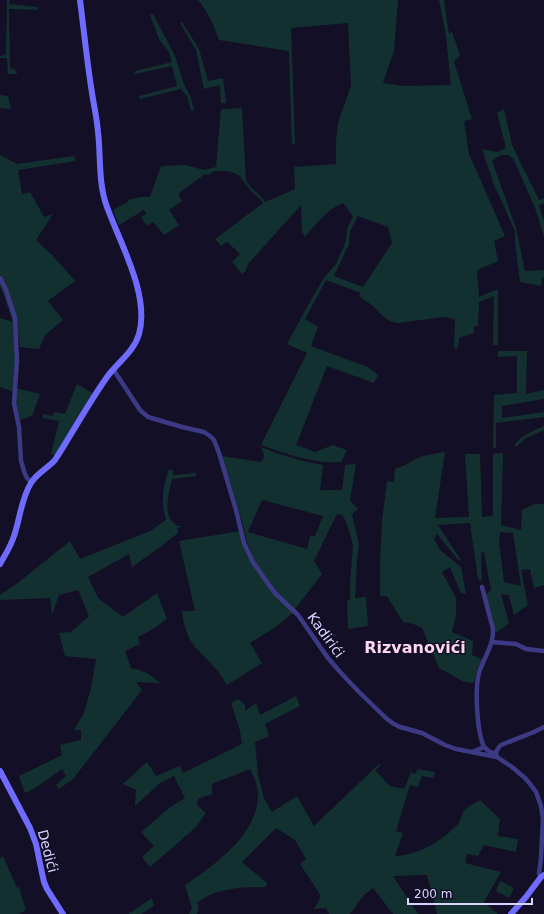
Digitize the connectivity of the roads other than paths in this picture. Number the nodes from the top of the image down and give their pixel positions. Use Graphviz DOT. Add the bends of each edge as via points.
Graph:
graph roads {
  1 [pos="80,0"];
  2 [pos="0,278"];
  3 [pos="113,369"];
  4 [pos="31,482"];
  5 [pos="0,564"];
  6 [pos="482,587"];
  7 [pos="492,642"];
  8 [pos="544,651"];
  9 [pos="544,727"];
  10 [pos="484,748"];
  11 [pos="470,752"];
  12 [pos="497,756"];
  13 [pos="0,771"];
  14 [pos="542,876"];
  15 [pos="63,914"];
  16 [pos="511,914"];
  1 -- 3 [label="street" via="98,132 103,192 133,272 141,315 137,341"];
  2 -- 4 [label="street" via="16,318 14,402 19,427 21,461"];
  3 -- 4 [label="street" via="56,460"];
  3 -- 11 [label="street, Kadirići" via="140,410 148,417 204,432 214,440 244,544 253,562 276,594 298,615 341,673 394,724 422,733 450,747"];
  4 -- 5 [label="street" via="21,508 14,538"];
  6 -- 7 [label="street" via="494,633"];
  7 -- 8 [label="street" via="516,644 526,649"];
  7 -- 10 [label="street" via="477,680 478,720"];
  9 -- 12 [label="street" via="502,745 496,751"];
  10 -- 11 [label="street"];
  10 -- 12 [label="street"];
  11 -- 12 [label="street, Kadirići"];
  12 -- 14 [label="street, Kadirići" via="525,778 539,799 543,819 539,873"];
  13 -- 15 [label="street, Dedići" via="30,828 44,882"];
  14 -- 16 [label="street"];
}
